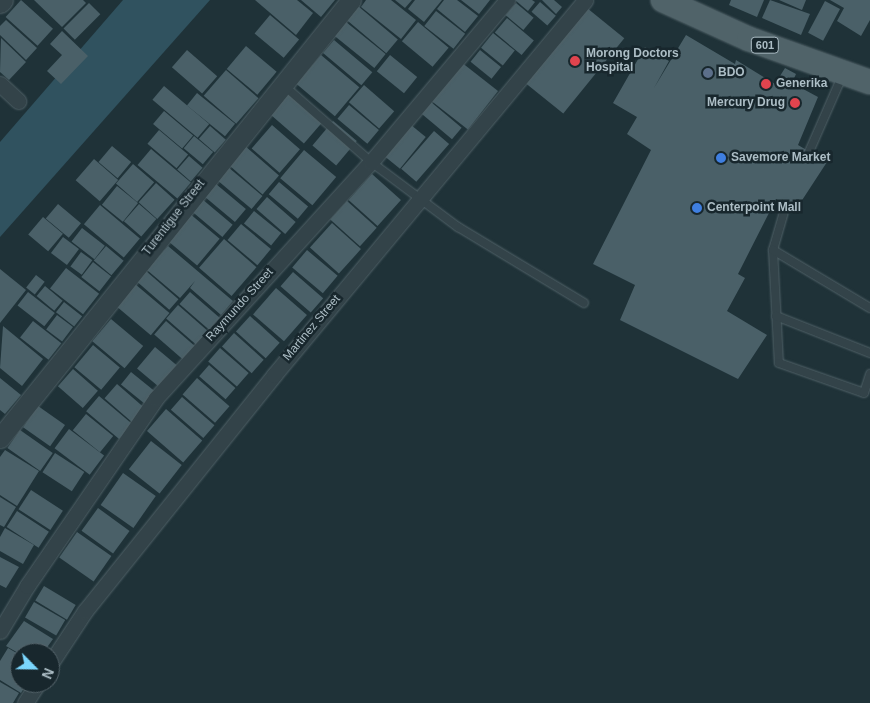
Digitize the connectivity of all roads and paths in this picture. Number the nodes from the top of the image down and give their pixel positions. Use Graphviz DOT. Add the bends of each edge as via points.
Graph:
graph roads {
  1 [pos="3,0"];
  2 [pos="351,0"];
  3 [pos="507,0"];
  4 [pos="585,0"];
  5 [pos="663,0"];
  6 [pos="0,3"];
  7 [pos="844,72"];
  8 [pos="870,82"];
  9 [pos="281,83"];
  10 [pos="0,84"];
  11 [pos="18,101"];
  12 [pos="809,152"];
  13 [pos="371,162"];
  14 [pos="420,198"];
  15 [pos="786,205"];
  16 [pos="773,250"];
  17 [pos="584,302"];
  18 [pos="870,308"];
  19 [pos="776,316"];
  20 [pos="870,353"];
  21 [pos="870,374"];
  22 [pos="0,438"];
  23 [pos="0,631"];
  24 [pos="60,649"];
  1 -- 6 [label="street"];
  2 -- 9 [label="street, Turentigue Street"];
  3 -- 13 [label="street, Raymundo Street"];
  4 -- 14 [label="street, Martinez Street"];
  5 -- 7 [label="main road, 601" via="749,40"];
  7 -- 8 [label="main road, 601"];
  7 -- 12 [label="lane"];
  9 -- 13 [label="lane"];
  9 -- 22 [label="street, Turentigue Street"];
  10 -- 11 [label="street"];
  13 -- 14 [label="lane"];
  13 -- 23 [label="street, Raymundo Street" via="156,398 27,586"];
  14 -- 17 [label="lane" via="458,226"];
  14 -- 24 [label="street, Martinez Street" via="176,496 85,611"];
  15 -- 16 [label="lane"];
  16 -- 18 [label="lane"];
  16 -- 19 [label="lane"];
  19 -- 20 [label="lane"];
  19 -- 21 [label="lane" via="779,363 864,393"];
}
